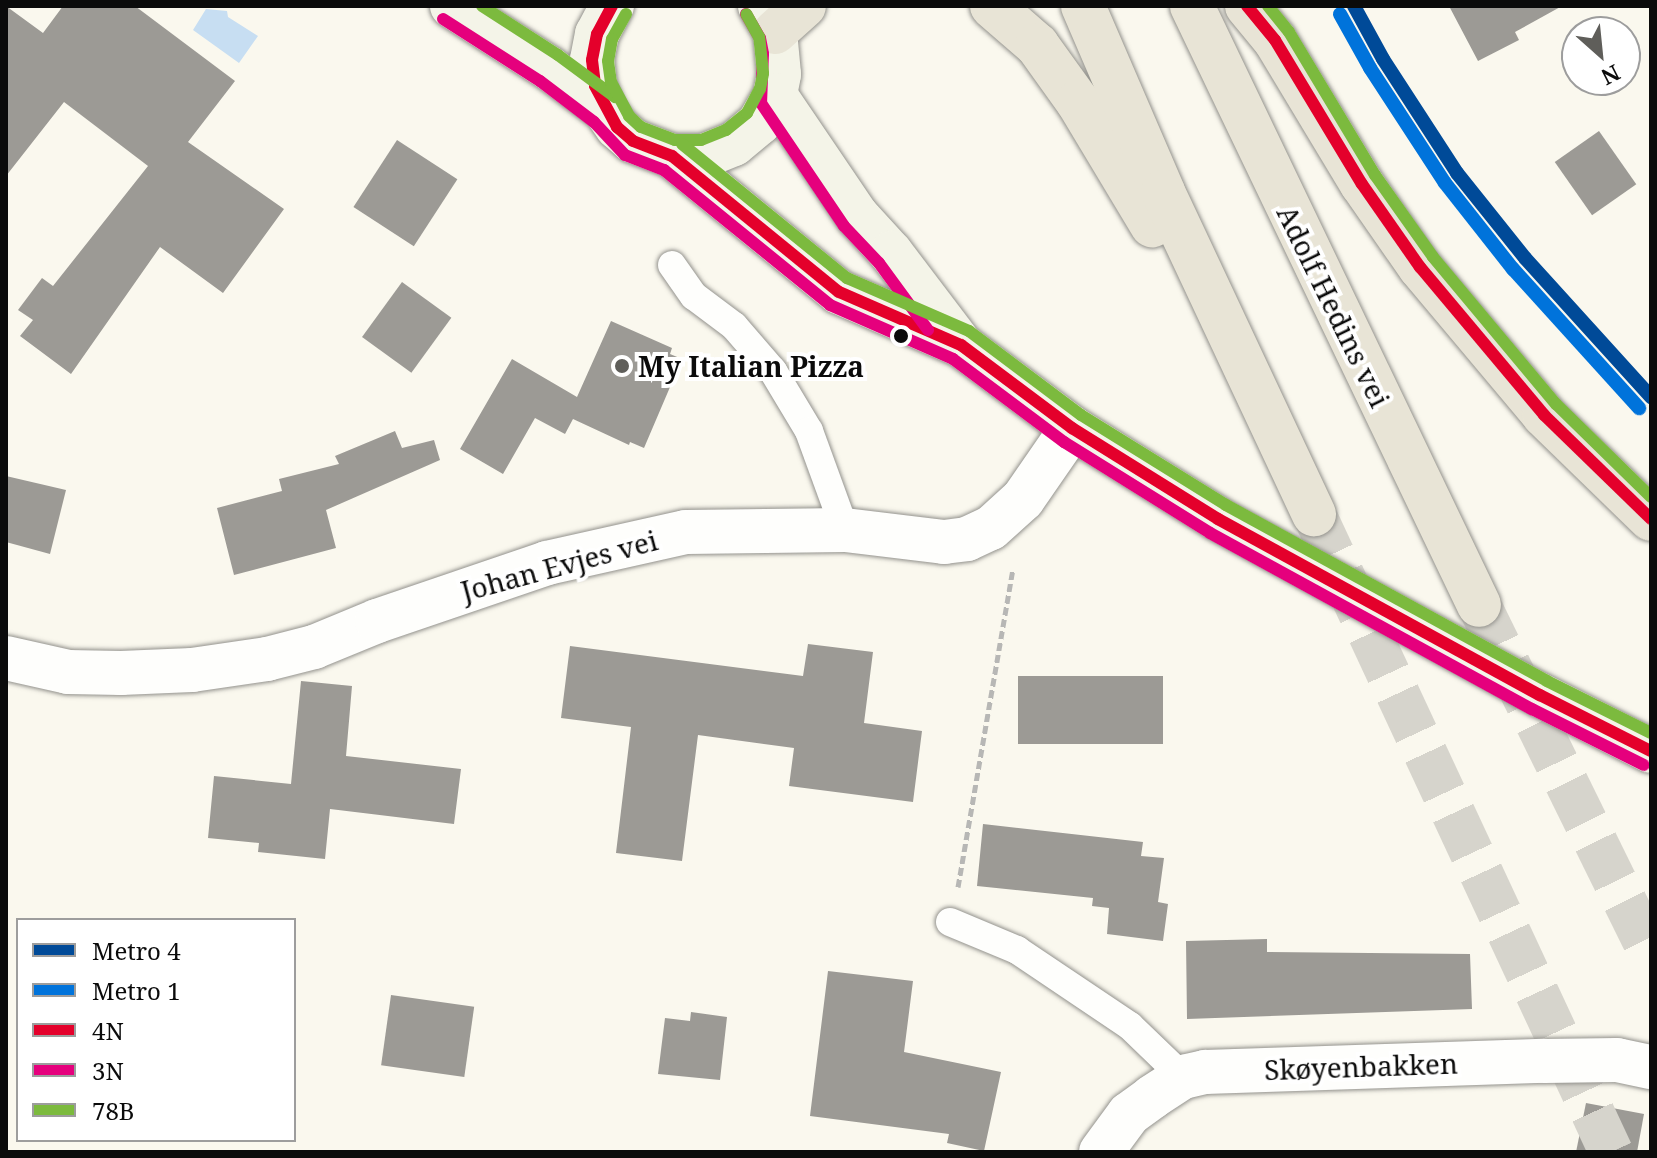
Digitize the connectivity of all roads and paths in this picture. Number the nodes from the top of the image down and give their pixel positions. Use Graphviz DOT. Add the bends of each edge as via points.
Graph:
graph roads {
  1 [pos="452,6"];
  2 [pos="612,6"];
  3 [pos="992,6"];
  4 [pos="1083,6"];
  5 [pos="1192,6"];
  6 [pos="1247,6"];
  7 [pos="779,15"];
  8 [pos="775,95"];
  9 [pos="605,110"];
  10 [pos="672,156"];
  11 [pos="672,265"];
  12 [pos="961,345"];
  13 [pos="1271,423"];
  14 [pos="1072,428"];
  15 [pos="1021,501"];
  16 [pos="1314,514"];
  17 [pos="1651,519"];
  18 [pos="845,530"];
  19 [pos="1479,605"];
  20 [pos="6,658"];
  21 [pos="1651,751"];
  22 [pos="950,922"];
  23 [pos="1651,1067"];
  24 [pos="1183,1077"];
  25 [pos="1101,1152"];
  1 -- 9 [label="main road"];
  2 -- 9 [label="main road" via="597,34 592,60"];
  3 -- 13 [label="highway" via="1037,45 1078,102"];
  4 -- 13 [label="highway"];
  5 -- 19 [label="highway, Adolf Hedins vei"];
  6 -- 17 [label="highway" via="1275,40 1362,184 1420,267 1544,415"];
  7 -- 8 [label="main road"];
  8 -- 10 [label="main road" via="759,123 734,144 704,156"];
  8 -- 12 [label="main road" via="857,216"];
  9 -- 10 [label="main road" via="633,141"];
  10 -- 12 [label="main road" via="839,292"];
  11 -- 18 [label="lane" via="694,296 734,326 773,371 809,431"];
  12 -- 14 [label="main road"];
  13 -- 16 [label="highway"];
  14 -- 15 [label="street, Johan Evjes vei"];
  14 -- 21 [label="main road" via="1218,519"];
  15 -- 18 [label="street, Johan Evjes vei" via="991,528 967,539 944,542"];
  15 -- 22 [label="path" via="985,744"];
  18 -- 20 [label="street, Johan Evjes vei" via="686,532 582,554 267,659 192,670 108,673 68,672"];
  22 -- 24 [label="lane" via="1017,950 1130,1026"];
  23 -- 24 [label="street, Skøyenbakken" via="1617,1060 1507,1061 1262,1069"];
  24 -- 25 [label="street, Skøyenbakken" via="1129,1114"];
}
